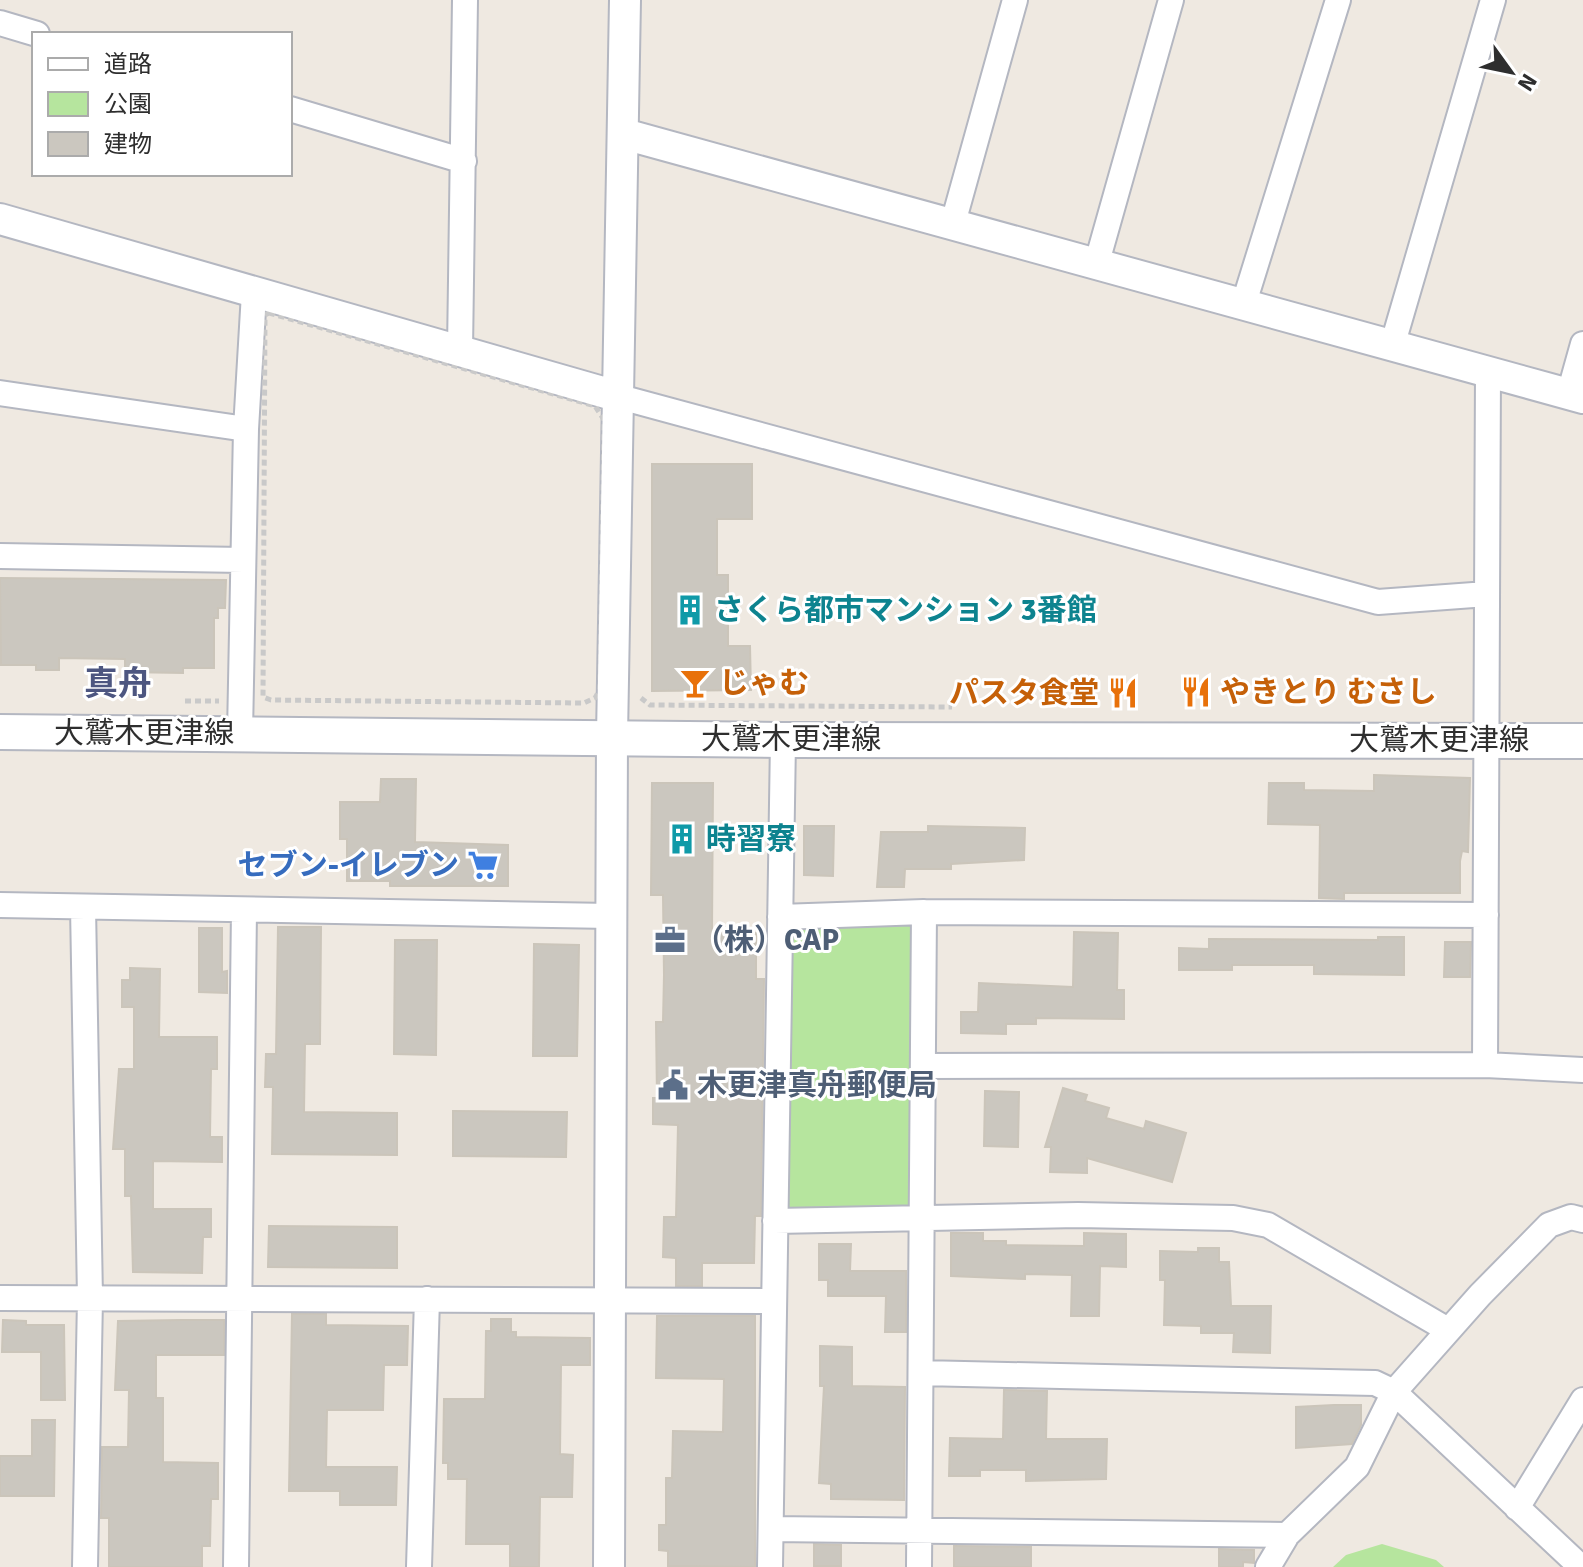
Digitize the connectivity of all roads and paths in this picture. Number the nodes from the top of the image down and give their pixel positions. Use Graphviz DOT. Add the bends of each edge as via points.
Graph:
graph roads {
  1 [pos="465,0"];
  2 [pos="625,0"];
  3 [pos="1015,0"];
  4 [pos="1171,0"];
  5 [pos="1338,0"];
  6 [pos="1493,0"];
  7 [pos="0,23"];
  8 [pos="32,33"];
  9 [pos="292,110"];
  10 [pos="624,134"];
  11 [pos="464,161"];
  12 [pos="0,219"];
  13 [pos="953,223"];
  14 [pos="1097,262"];
  15 [pos="254,293"];
  16 [pos="1244,303"];
  17 [pos="1393,343"];
  18 [pos="1583,344"];
  19 [pos="460,350"];
  20 [pos="1488,371"];
  21 [pos="0,393"];
  22 [pos="1576,396"];
  23 [pos="620,397"];
  24 [pos="246,429"];
  25 [pos="0,556"];
  26 [pos="243,560"];
  27 [pos="1487,594"];
  28 [pos="636,692"];
  29 [pos="263,697"];
  30 [pos="954,707"];
  31 [pos="0,732"];
  32 [pos="240,733"];
  33 [pos="612,736"];
  34 [pos="1486,739"];
  35 [pos="783,740"];
  36 [pos="1583,741"];
  37 [pos="0,905"];
  38 [pos="83,907"];
  39 [pos="244,910"];
  40 [pos="924,912"];
  41 [pos="1486,915"];
  42 [pos="611,916"];
  43 [pos="780,917"];
  44 [pos="1485,1065"];
  45 [pos="923,1066"];
  46 [pos="1583,1070"];
  47 [pos="922,1217"];
  48 [pos="1583,1220"];
  49 [pos="775,1221"];
  50 [pos="0,1298"];
  51 [pos="90,1298"];
  52 [pos="241,1299"];
  53 [pos="427,1299"];
  54 [pos="610,1299"];
  55 [pos="774,1301"];
  56 [pos="1448,1330"];
  57 [pos="921,1373"];
  58 [pos="1394,1392"];
  59 [pos="1583,1400"];
  60 [pos="1517,1508"];
  61 [pos="771,1529"];
  62 [pos="920,1531"];
  63 [pos="1287,1535"];
  64 [pos="85,1567"];
  65 [pos="236,1567"];
  66 [pos="419,1567"];
  67 [pos="609,1567"];
  68 [pos="770,1567"];
  69 [pos="919,1567"];
  70 [pos="1268,1567"];
  71 [pos="1581,1567"];
  1 -- 11 [label="street"];
  2 -- 10 [label="street"];
  3 -- 13 [label="street"];
  4 -- 14 [label="street"];
  5 -- 16 [label="street"];
  6 -- 17 [label="street"];
  7 -- 8 [label="street"];
  9 -- 11 [label="street"];
  10 -- 13 [label="street"];
  10 -- 23 [label="street"];
  11 -- 19 [label="street"];
  12 -- 15 [label="street"];
  13 -- 14 [label="street"];
  14 -- 16 [label="street"];
  15 -- 19 [label="street"];
  15 -- 24 [label="street"];
  16 -- 17 [label="street"];
  17 -- 20 [label="street"];
  18 -- 22 [label="street"];
  19 -- 23 [label="street"];
  20 -- 22 [label="street"];
  20 -- 27 [label="street"];
  21 -- 24 [label="street"];
  23 -- 27 [label="street" via="1378,602"];
  23 -- 33 [label="street"];
  24 -- 26 [label="street"];
  25 -- 26 [label="street"];
  26 -- 32 [label="street"];
  27 -- 34 [label="street"];
  28 -- 30 [label="path" via="650,705"];
  29 -- 29 [label="path" via="584,703 595,698 600,689 604,420 595,406 265,315"];
  31 -- 32 [label="main road, 大鷲木更津線"];
  32 -- 33 [label="main road, 大鷲木更津線"];
  33 -- 35 [label="main road, 大鷲木更津線"];
  33 -- 42 [label="street"];
  34 -- 35 [label="main road, 大鷲木更津線"];
  34 -- 36 [label="main road, 大鷲木更津線"];
  34 -- 41 [label="street"];
  35 -- 43 [label="street"];
  37 -- 38 [label="street"];
  38 -- 39 [label="street"];
  38 -- 51 [label="street"];
  39 -- 42 [label="street"];
  39 -- 52 [label="street"];
  40 -- 41 [label="street"];
  40 -- 43 [label="street"];
  40 -- 45 [label="street"];
  41 -- 44 [label="street"];
  42 -- 54 [label="street"];
  43 -- 49 [label="street"];
  44 -- 45 [label="street"];
  44 -- 46 [label="street"];
  45 -- 47 [label="street"];
  47 -- 49 [label="street"];
  47 -- 56 [label="street" via="1233,1218 1268,1225"];
  47 -- 57 [label="street"];
  48 -- 56 [label="street" via="1571,1217 1549,1225"];
  49 -- 55 [label="street"];
  50 -- 51 [label="street"];
  51 -- 52 [label="street"];
  51 -- 64 [label="street"];
  52 -- 53 [label="street"];
  52 -- 65 [label="street"];
  53 -- 54 [label="street"];
  53 -- 66 [label="street"];
  54 -- 55 [label="street"];
  54 -- 67 [label="street"];
  55 -- 61 [label="street"];
  56 -- 58 [label="street"];
  57 -- 58 [label="street" via="1375,1383"];
  57 -- 62 [label="street"];
  58 -- 60 [label="street"];
  58 -- 63 [label="street" via="1357,1467"];
  59 -- 60 [label="street"];
  60 -- 71 [label="street"];
  61 -- 62 [label="street"];
  61 -- 68 [label="street"];
  62 -- 63 [label="street"];
  62 -- 69 [label="street"];
  63 -- 70 [label="street"];
}
